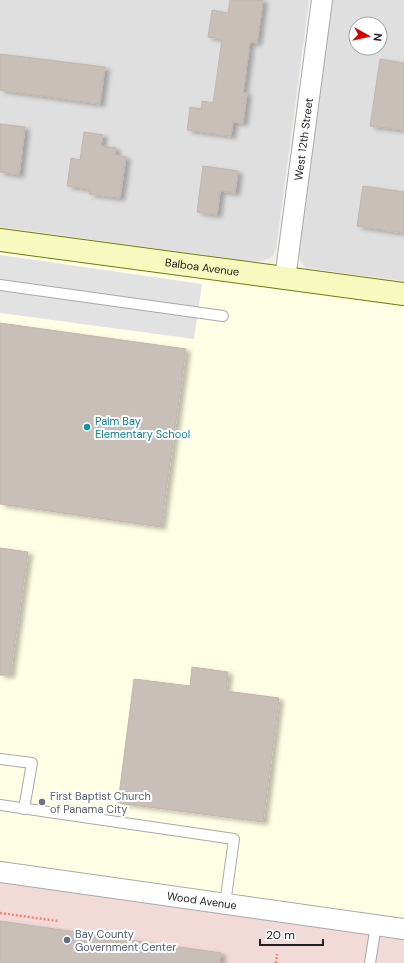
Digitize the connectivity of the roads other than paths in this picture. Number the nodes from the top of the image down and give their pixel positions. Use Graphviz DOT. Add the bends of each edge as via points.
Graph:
graph roads {
  1 [pos="322,0"];
  2 [pos="0,240"];
  3 [pos="284,279"];
  4 [pos="0,285"];
  5 [pos="404,294"];
  6 [pos="223,316"];
  7 [pos="0,759"];
  8 [pos="0,805"];
  9 [pos="24,809"];
  10 [pos="0,872"];
  11 [pos="225,904"];
  12 [pos="376,925"];
  13 [pos="404,929"];
  14 [pos="370,963"];
  1 -- 3 [label="street, West 12th Street"];
  2 -- 3 [label="street, Balboa Avenue"];
  3 -- 5 [label="street, Balboa Avenue"];
  4 -- 6 [label="lane"];
  7 -- 9 [label="lane" via="32,763"];
  8 -- 9 [label="lane"];
  9 -- 11 [label="lane" via="234,840"];
  10 -- 11 [label="street, Wood Avenue"];
  11 -- 12 [label="street, Wood Avenue"];
  12 -- 13 [label="street, Wood Avenue"];
  12 -- 14 [label="lane"];
}
